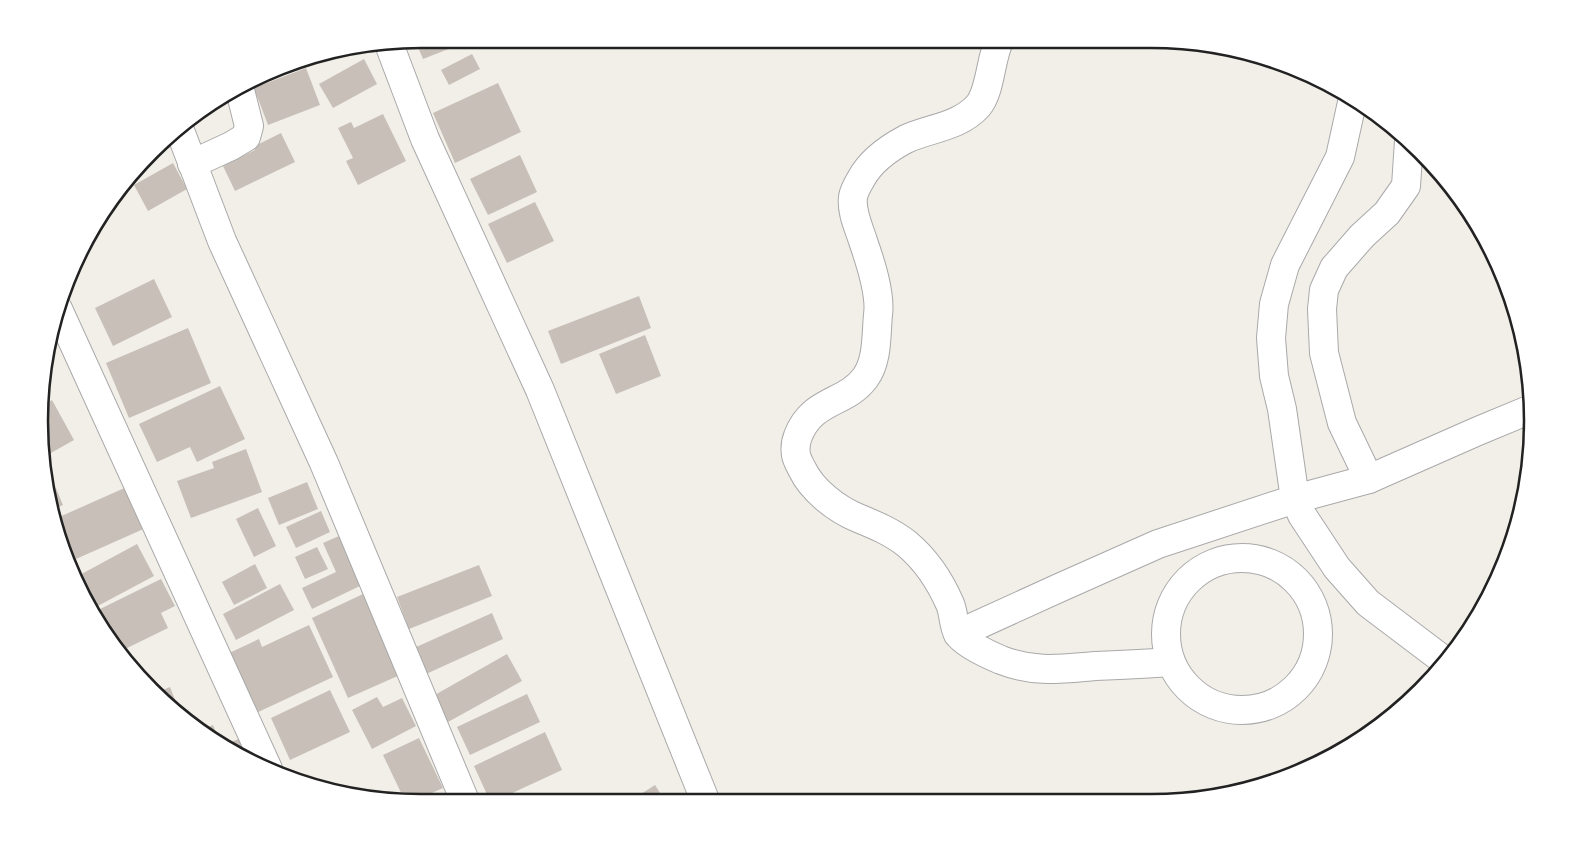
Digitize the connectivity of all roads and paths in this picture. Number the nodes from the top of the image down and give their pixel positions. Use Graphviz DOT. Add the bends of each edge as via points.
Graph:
graph roads {
  1 [pos="996,48"];
  2 [pos="391,49"];
  3 [pos="241,94"];
  4 [pos="1351,105"];
  5 [pos="181,135"];
  6 [pos="1408,151"];
  7 [pos="192,164"];
  8 [pos="62,318"];
  9 [pos="1524,412"];
  10 [pos="1369,479"];
  11 [pos="1295,499"];
  12 [pos="958,634"];
  13 [pos="1439,657"];
  14 [pos="1170,662"];
  15 [pos="263,758"];
  16 [pos="462,794"];
  17 [pos="703,794"];
  1 -- 12 [label="street" via="980,104 964,118 906,139 878,158 862,177 853,197 854,212 871,264 879,309 871,369 855,388 820,407 809,417 796,441 796,457 817,490 855,517 879,526 905,542 926,562 951,606"];
  2 -- 17 [label="street" via="425,139 540,390"];
  3 -- 7 [label="street" via="250,126 246,137"];
  4 -- 11 [label="street" via="1340,157 1285,265 1274,304 1271,338 1274,376"];
  5 -- 7 [label="street"];
  6 -- 10 [label="street" via="1406,186 1387,213 1334,268 1324,290 1324,353 1342,423"];
  7 -- 16 [label="street" via="222,240 324,463"];
  8 -- 15 [label="street"];
  9 -- 10 [label="street"];
  10 -- 11 [label="street"];
  11 -- 12 [label="street" via="1158,544"];
  11 -- 13 [label="street" via="1337,568 1368,603"];
  12 -- 14 [label="street" via="980,651 1024,668 1056,670"];
  14 -- 14 [label="street" via="1165,636 1169,610 1182,586 1202,568 1227,558 1253,557 1279,566 1300,582 1314,605 1320,631 1315,658 1303,682 1282,699 1257,709 1231,710 1205,702 1184,685"];
}
